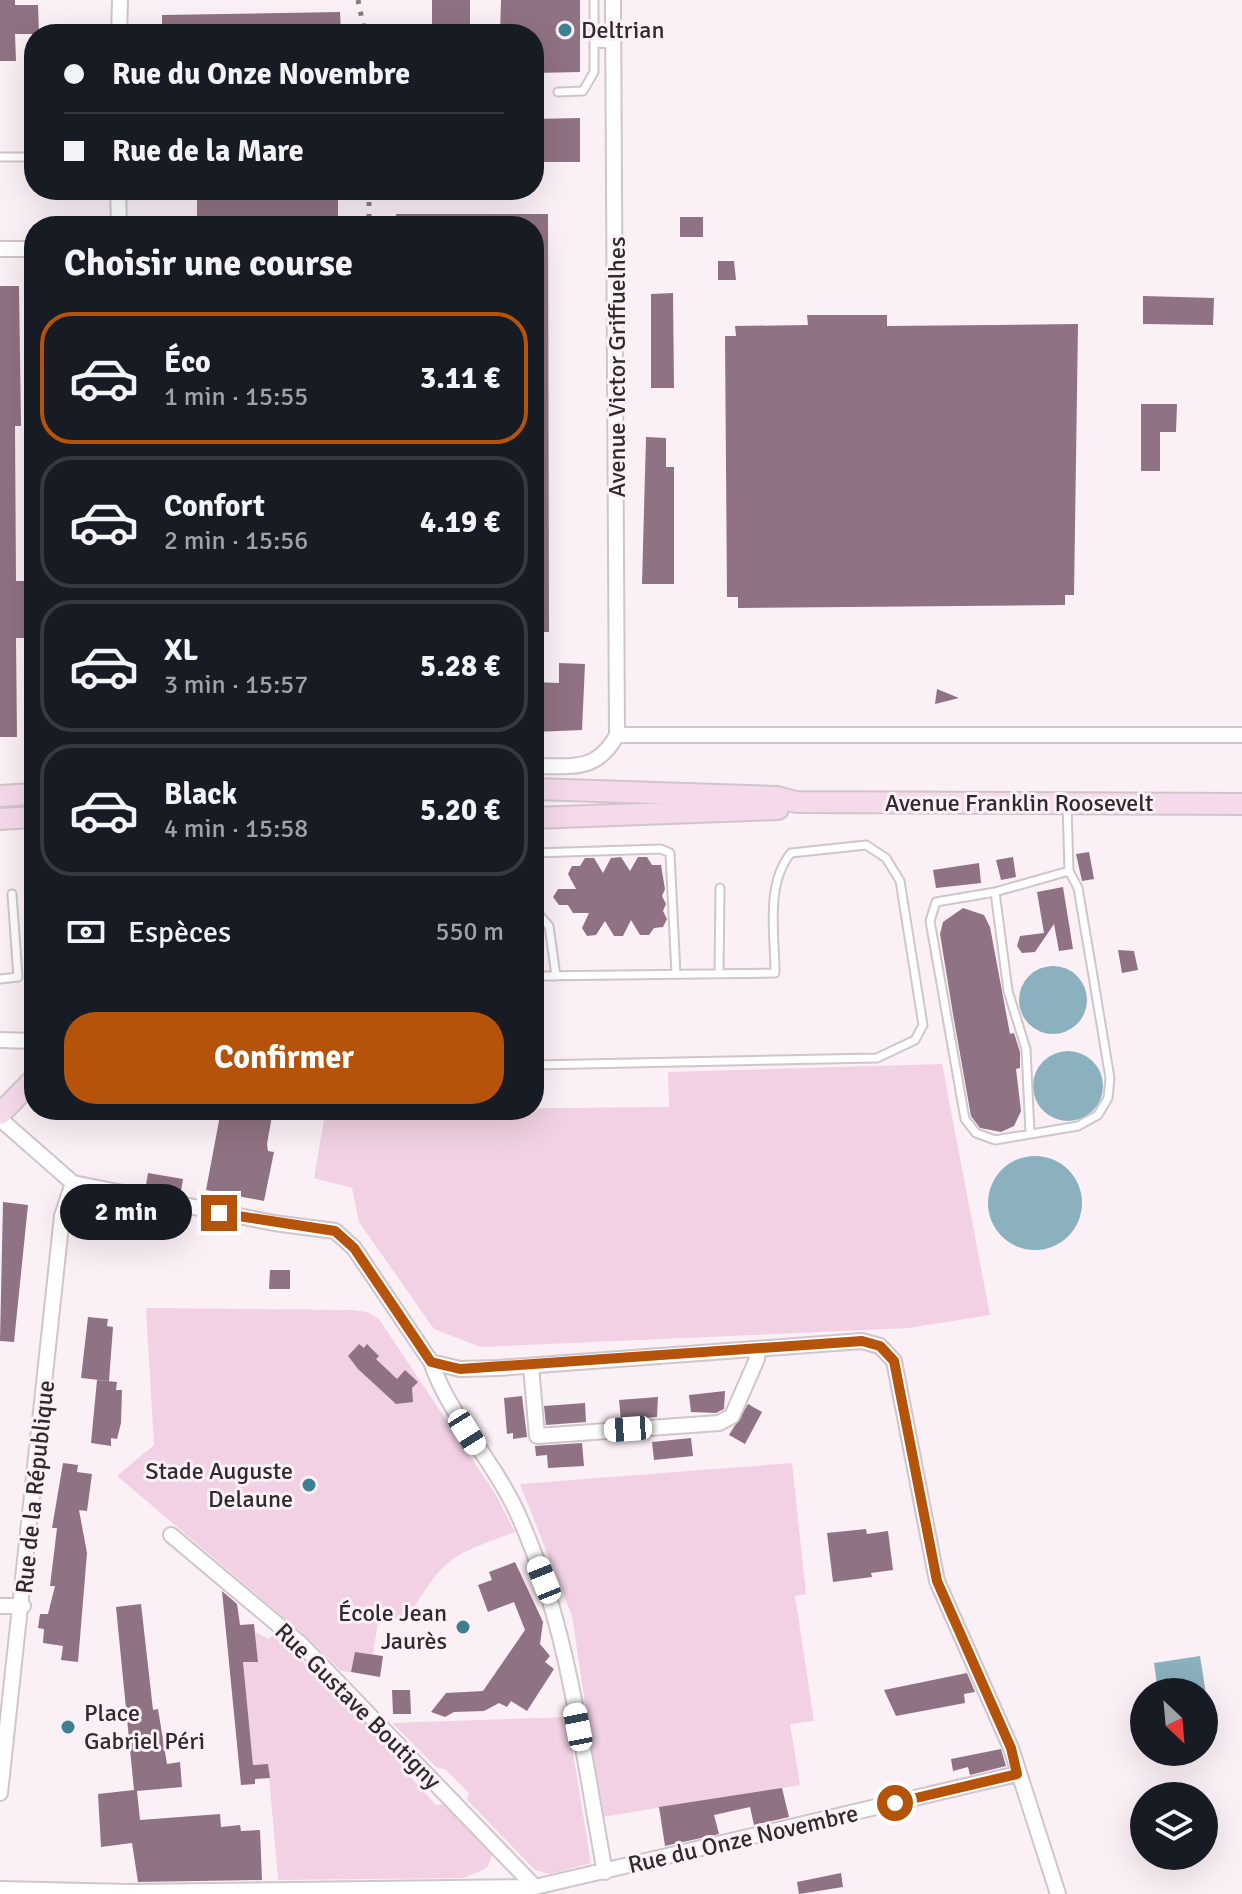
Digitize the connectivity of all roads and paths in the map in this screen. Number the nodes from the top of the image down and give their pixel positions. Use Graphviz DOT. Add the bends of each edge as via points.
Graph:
graph roads {
  1 [pos="120,0"];
  2 [pos="594,0"];
  3 [pos="613,0"];
  4 [pos="119,24"];
  5 [pos="594,43"];
  6 [pos="616,44"];
  7 [pos="558,92"];
  8 [pos="0,157"];
  9 [pos="24,157"];
  10 [pos="0,249"];
  11 [pos="24,249"];
  12 [pos="617,735"];
  13 [pos="1242,735"];
  14 [pos="544,766"];
  15 [pos="544,789"];
  16 [pos="24,795"];
  17 [pos="0,796"];
  18 [pos="796,802"];
  19 [pos="1067,803"];
  20 [pos="1242,804"];
  21 [pos="24,818"];
  22 [pos="544,818"];
  23 [pos="0,819"];
  24 [pos="544,853"];
  25 [pos="1069,871"];
  26 [pos="720,888"];
  27 [pos="995,892"];
  28 [pos="12,894"];
  29 [pos="544,920"];
  30 [pos="676,974"];
  31 [pos="719,974"];
  32 [pos="544,976"];
  33 [pos="556,976"];
  34 [pos="0,979"];
  35 [pos="0,1040"];
  36 [pos="24,1041"];
  37 [pos="544,1065"];
  38 [pos="24,1090"];
  39 [pos="0,1117"];
  40 [pos="1030,1133"];
  41 [pos="73,1183"];
  42 [pos="758,1349"];
  43 [pos="431,1362"];
  44 [pos="531,1366"];
  45 [pos="171,1535"];
  46 [pos="0,1606"];
  47 [pos="23,1606"];
  48 [pos="1017,1774"];
  49 [pos="0,1793"];
  50 [pos="605,1872"];
  51 [pos="535,1887"];
  52 [pos="564,1888"];
  53 [pos="0,1889"];
  54 [pos="130,1893"];
  55 [pos="1058,1894"];
  1 -- 4 [label="street"];
  2 -- 5 [label="lane"];
  3 -- 6 [label="street, Avenue Victor Griffuelhes"];
  5 -- 6 [label="lane"];
  5 -- 7 [label="lane" via="594,72 583,91"];
  6 -- 12 [label="street, Avenue Victor Griffuelhes"];
  8 -- 9 [label="lane"];
  10 -- 11 [label="street"];
  12 -- 13 [label="street"];
  12 -- 14 [label="street" via="606,756 579,766"];
  15 -- 18 [label="main road, Avenue Franklin Roosevelt" via="777,797"];
  16 -- 17 [label="main road"];
  18 -- 19 [label="main road, Avenue Franklin Roosevelt"];
  18 -- 22 [label="main road, Avenue Franklin Roosevelt" via="777,809"];
  19 -- 20 [label="main road, Avenue Franklin Roosevelt"];
  19 -- 25 [label="lane"];
  21 -- 23 [label="main road"];
  24 -- 30 [label="lane" via="670,853"];
  25 -- 27 [label="lane"];
  25 -- 40 [label="lane" via="1078,888 1110,1078 1108,1098 1098,1115 1078,1126"];
  26 -- 31 [label="lane"];
  27 -- 40 [label="lane" via="1008,991 1026,1049"];
  27 -- 40 [label="lane" via="936,902 930,921 965,1119 976,1133 995,1140"];
  28 -- 34 [label="lane" via="18,977"];
  29 -- 33 [label="lane"];
  30 -- 31 [label="lane"];
  30 -- 33 [label="lane"];
  31 -- 37 [label="lane" via="775,973 775,887 791,853 866,845 886,858 900,881 923,1025 915,1040 877,1058"];
  32 -- 33 [label="lane"];
  35 -- 36 [label="street"];
  38 -- 39 [label="main road"];
  39 -- 41 [label="street"];
  41 -- 43 [label="street" via="335,1231 354,1248"];
  41 -- 47 [label="street, Rue de la République" via="62,1216"];
  42 -- 44 [label="street"];
  42 -- 44 [label="street" via="732,1416 719,1423 537,1436"];
  42 -- 48 [label="street" via="862,1341 880,1346 894,1361 937,1581 1011,1748"];
  43 -- 44 [label="street" via="460,1369"];
  43 -- 50 [label="street" via="441,1391 515,1508 553,1604"];
  45 -- 51 [label="street, Rue Gustave Boutigny" via="301,1644"];
  46 -- 47 [label="street"];
  47 -- 49 [label="street, Rue de la République"];
  48 -- 50 [label="street, Rue du Onze Novembre"];
  48 -- 55 [label="street"];
  50 -- 52 [label="street, Rue du Onze Novembre"];
  51 -- 52 [label="street, Rue du Onze Novembre"];
  51 -- 54 [label="street, Rue du Onze Novembre"];
  53 -- 54 [label="street, Rue du Onze Novembre"];
}
